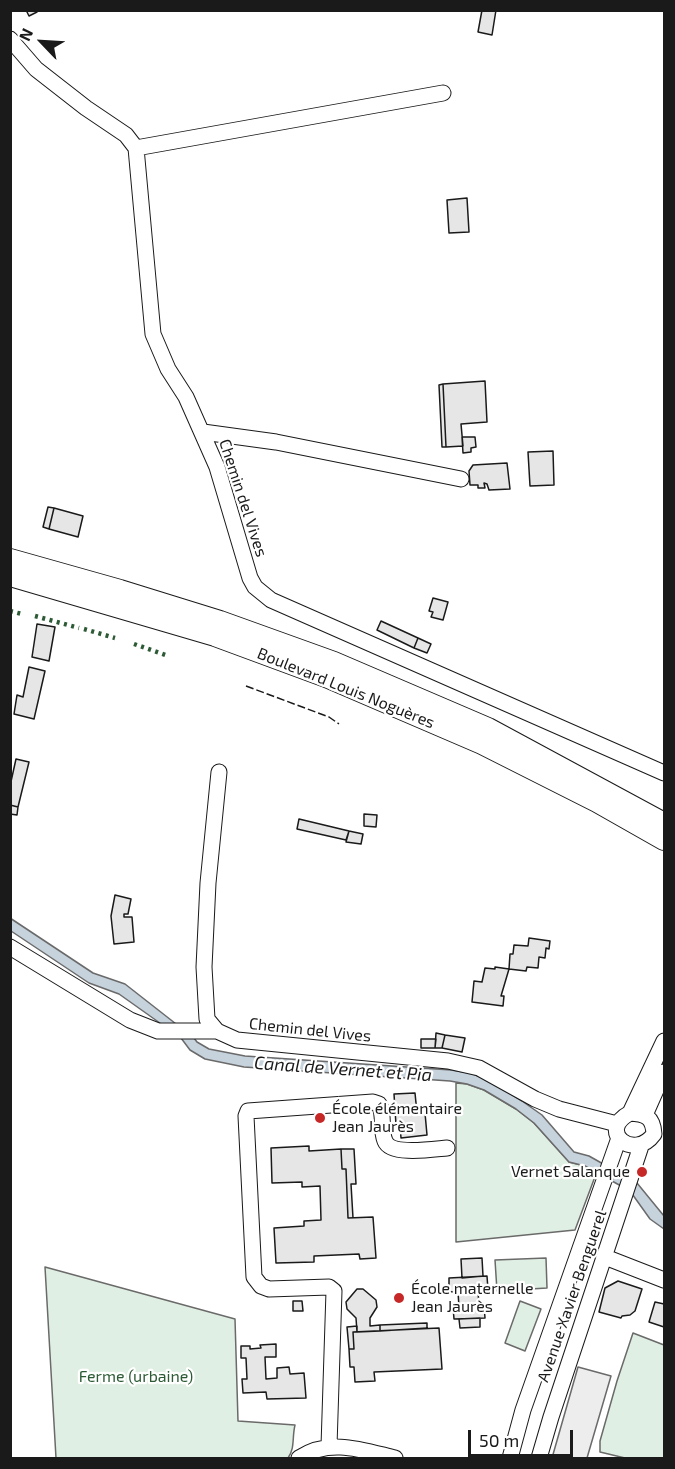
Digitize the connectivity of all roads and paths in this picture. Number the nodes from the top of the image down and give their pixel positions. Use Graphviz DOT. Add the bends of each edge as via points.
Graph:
graph roads {
  1 [pos="10,39"];
  2 [pos="443,93"];
  3 [pos="136,148"];
  4 [pos="202,432"];
  5 [pos="461,479"];
  6 [pos="10,559"];
  7 [pos="10,576"];
  8 [pos="219,772"];
  9 [pos="664,773"];
  10 [pos="664,822"];
  11 [pos="664,840"];
  12 [pos="10,947"];
  13 [pos="217,1031"];
  14 [pos="664,1041"];
  15 [pos="664,1072"];
  16 [pos="638,1114"];
  17 [pos="659,1136"];
  18 [pos="616,1138"];
  19 [pos="447,1148"];
  20 [pos="639,1153"];
  21 [pos="605,1257"];
  22 [pos="664,1280"];
  23 [pos="329,1446"];
  24 [pos="299,1458"];
  25 [pos="395,1458"];
  26 [pos="510,1458"];
  27 [pos="539,1458"];
  1 -- 3 [label="street" via="36,69 126,135"];
  2 -- 3 [label="street"];
  3 -- 4 [label="street, Chemin del Vives" via="153,334"];
  4 -- 5 [label="street" via="276,442"];
  4 -- 9 [label="street, Chemin del Vives" via="217,467 250,578 271,600"];
  6 -- 10 [label="main road, Boulevard Louis Noguères" via="220,621 334,662 488,728"];
  7 -- 11 [label="main road, Boulevard Louis Noguères" via="215,636 326,676 482,744"];
  8 -- 13 [label="street" via="204,967 207,1019"];
  12 -- 13 [label="street" via="130,1020 158,1031"];
  13 -- 18 [label="street, Chemin del Vives" via="237,1040 479,1068"];
  14 -- 16 [label="street"];
  15 -- 16 [label="street"];
  16 -- 17 [label="street" via="653,1124"];
  16 -- 18 [label="street" via="622,1117"];
  17 -- 20 [label="street"];
  18 -- 20 [label="street, Chemin del Vives"];
  18 -- 26 [label="street, Avenue Xavier Benguerel"];
  19 -- 23 [label="street" via="406,1150 389,1146 382,1110 373,1102 248,1111 246,1116 254,1277 269,1289 329,1287 334,1291"];
  20 -- 21 [label="street, Avenue Xavier Benguerel"];
  21 -- 22 [label="street"];
  21 -- 27 [label="street, Avenue Xavier Benguerel"];
  23 -- 24 [label="street"];
  23 -- 25 [label="street"];
}
